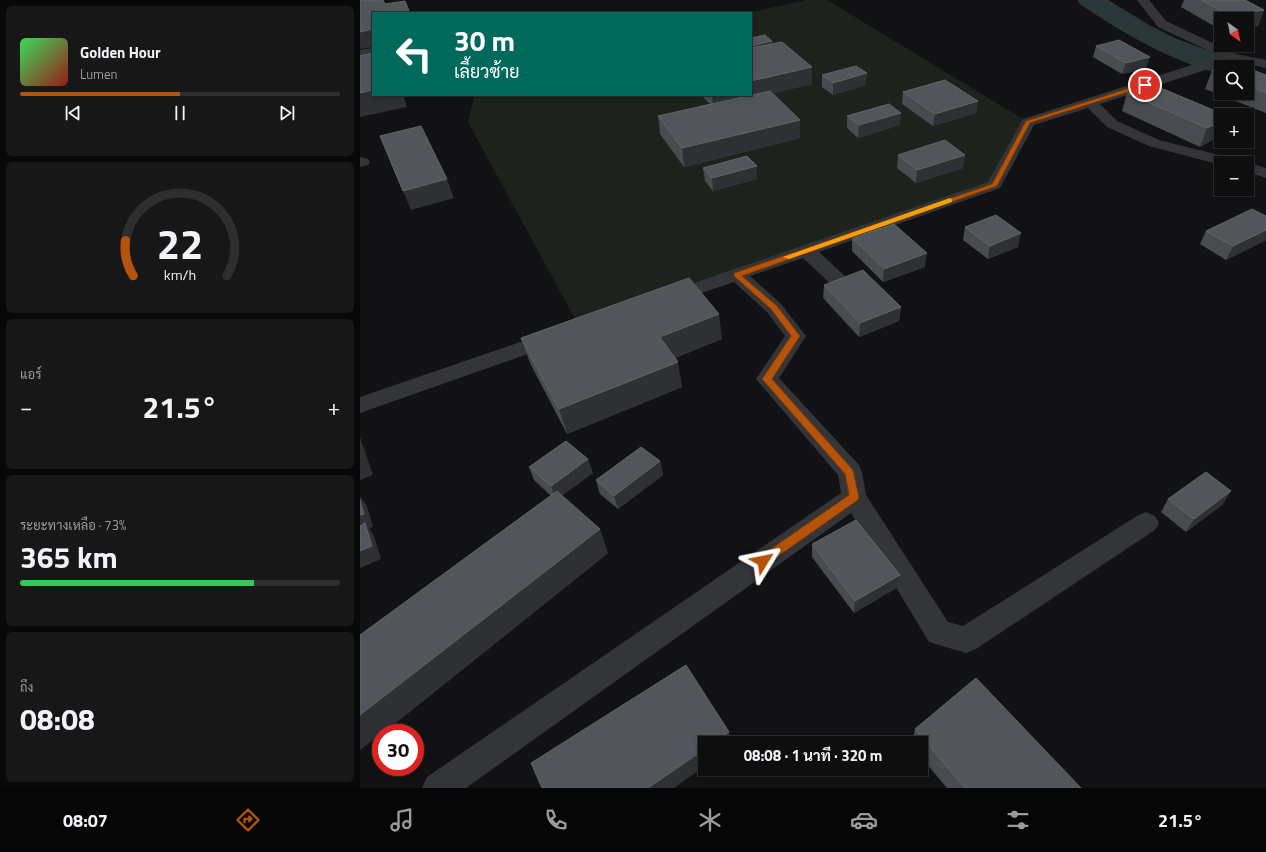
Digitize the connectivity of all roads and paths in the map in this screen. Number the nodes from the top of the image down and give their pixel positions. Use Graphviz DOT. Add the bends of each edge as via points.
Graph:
graph roads {
  1 [pos="1143,0"];
  2 [pos="372,52"];
  3 [pos="360,54"];
  4 [pos="1232,57"];
  5 [pos="1266,64"];
  6 [pos="1090,102"];
  7 [pos="1214,158"];
  8 [pos="1254,169"];
  9 [pos="1266,173"];
  10 [pos="806,250"];
  11 [pos="737,275"];
  12 [pos="840,283"];
  13 [pos="655,303"];
  14 [pos="572,331"];
  15 [pos="360,405"];
  16 [pos="854,497"];
  17 [pos="1146,523"];
  18 [pos="438,788"];
  1 -- 4 [label="street" via="1162,24"];
  2 -- 3 [label="street"];
  4 -- 5 [label="street"];
  4 -- 6 [label="street"];
  6 -- 7 [label="street" via="1112,124 1154,143"];
  6 -- 10 [label="street" via="1028,122 994,185"];
  8 -- 9 [label="street"];
  10 -- 11 [label="street"];
  10 -- 12 [label="street"];
  11 -- 13 [label="street"];
  11 -- 16 [label="street" via="774,308 796,336 767,379 850,472"];
  14 -- 15 [label="street"];
  16 -- 17 [label="street" via="938,633 966,640"];
  16 -- 18 [label="street"];
}
